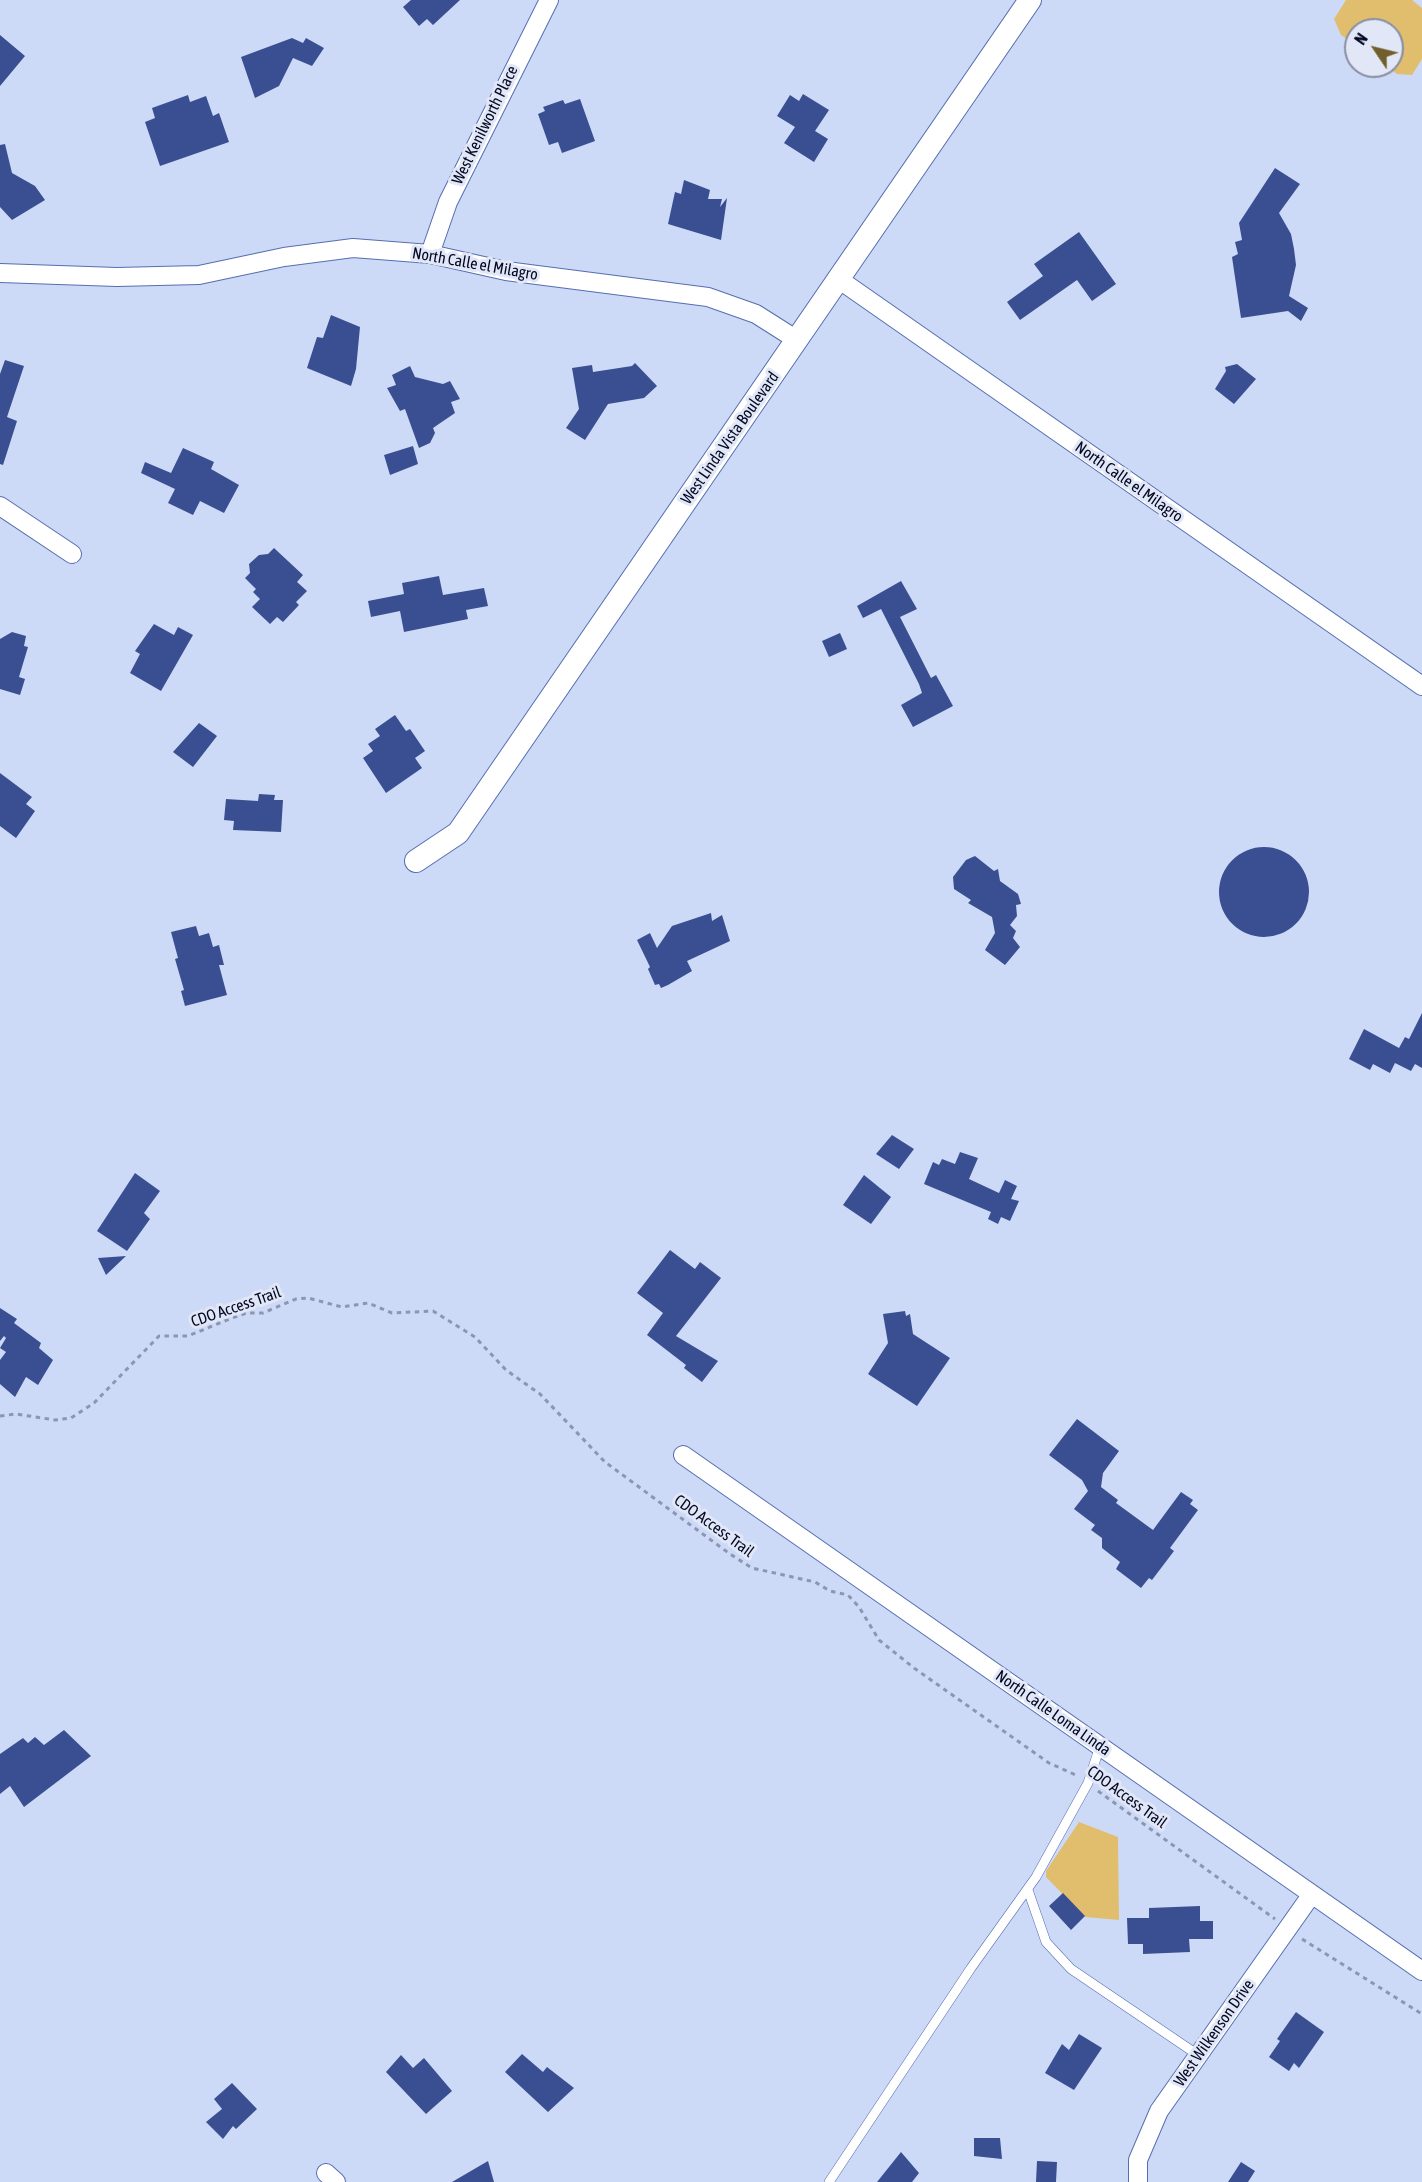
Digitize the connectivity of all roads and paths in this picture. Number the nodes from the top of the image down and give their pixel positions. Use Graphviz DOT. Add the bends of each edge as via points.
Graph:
graph roads {
  1 [pos="549,0"];
  2 [pos="1030,0"];
  3 [pos="430,254"];
  4 [pos="0,273"];
  5 [pos="837,278"];
  6 [pos="797,340"];
  7 [pos="0,506"];
  8 [pos="72,554"];
  9 [pos="1422,686"];
  10 [pos="416,861"];
  11 [pos="0,1416"];
  12 [pos="683,1455"];
  13 [pos="1100,1746"];
  14 [pos="1088,1783"];
  15 [pos="1028,1890"];
  16 [pos="1312,1894"];
  17 [pos="1287,1928"];
  18 [pos="1422,1971"];
  19 [pos="1422,2014"];
  20 [pos="1198,2055"];
  21 [pos="829,2182"];
  22 [pos="1138,2182"];
  1 -- 3 [label="street, West Kenilworth Place" via="448,202"];
  2 -- 5 [label="street, West Linda Vista Boulevard"];
  3 -- 4 [label="street, North Calle el Milagro" via="353,248 284,257 199,275"];
  3 -- 6 [label="street, North Calle el Milagro" via="506,271 708,297 756,314"];
  5 -- 6 [label="street, West Linda Vista Boulevard"];
  5 -- 9 [label="street, North Calle el Milagro"];
  6 -- 10 [label="street, West Linda Vista Boulevard" via="458,833"];
  7 -- 8 [label="street"];
  11 -- 14 [label="path, CDO Access Trail" via="70,1419 94,1402 159,1336 189,1336 239,1315 263,1313 296,1299 308,1298 342,1307 368,1303 392,1313 433,1311 475,1337 506,1370 540,1394 605,1462 730,1554 752,1568 815,1582 848,1595 860,1607 879,1640 914,1668 1048,1763"];
  12 -- 13 [label="street, North Calle Loma Linda"];
  13 -- 14 [label="lane"];
  13 -- 16 [label="street, North Calle Loma Linda"];
  14 -- 15 [label="lane"];
  14 -- 17 [label="path, CDO Access Trail"];
  15 -- 20 [label="lane" via="1046,1942 1071,1969"];
  15 -- 21 [label="lane" via="971,1968"];
  16 -- 17 [label="street, West Wilkenson Drive"];
  16 -- 18 [label="street, North Calle Loma Linda"];
  17 -- 19 [label="path, CDO Access Trail"];
  17 -- 20 [label="street, West Wilkenson Drive"];
  20 -- 22 [label="street, West Wilkenson Drive" via="1159,2111 1138,2160"];
}
